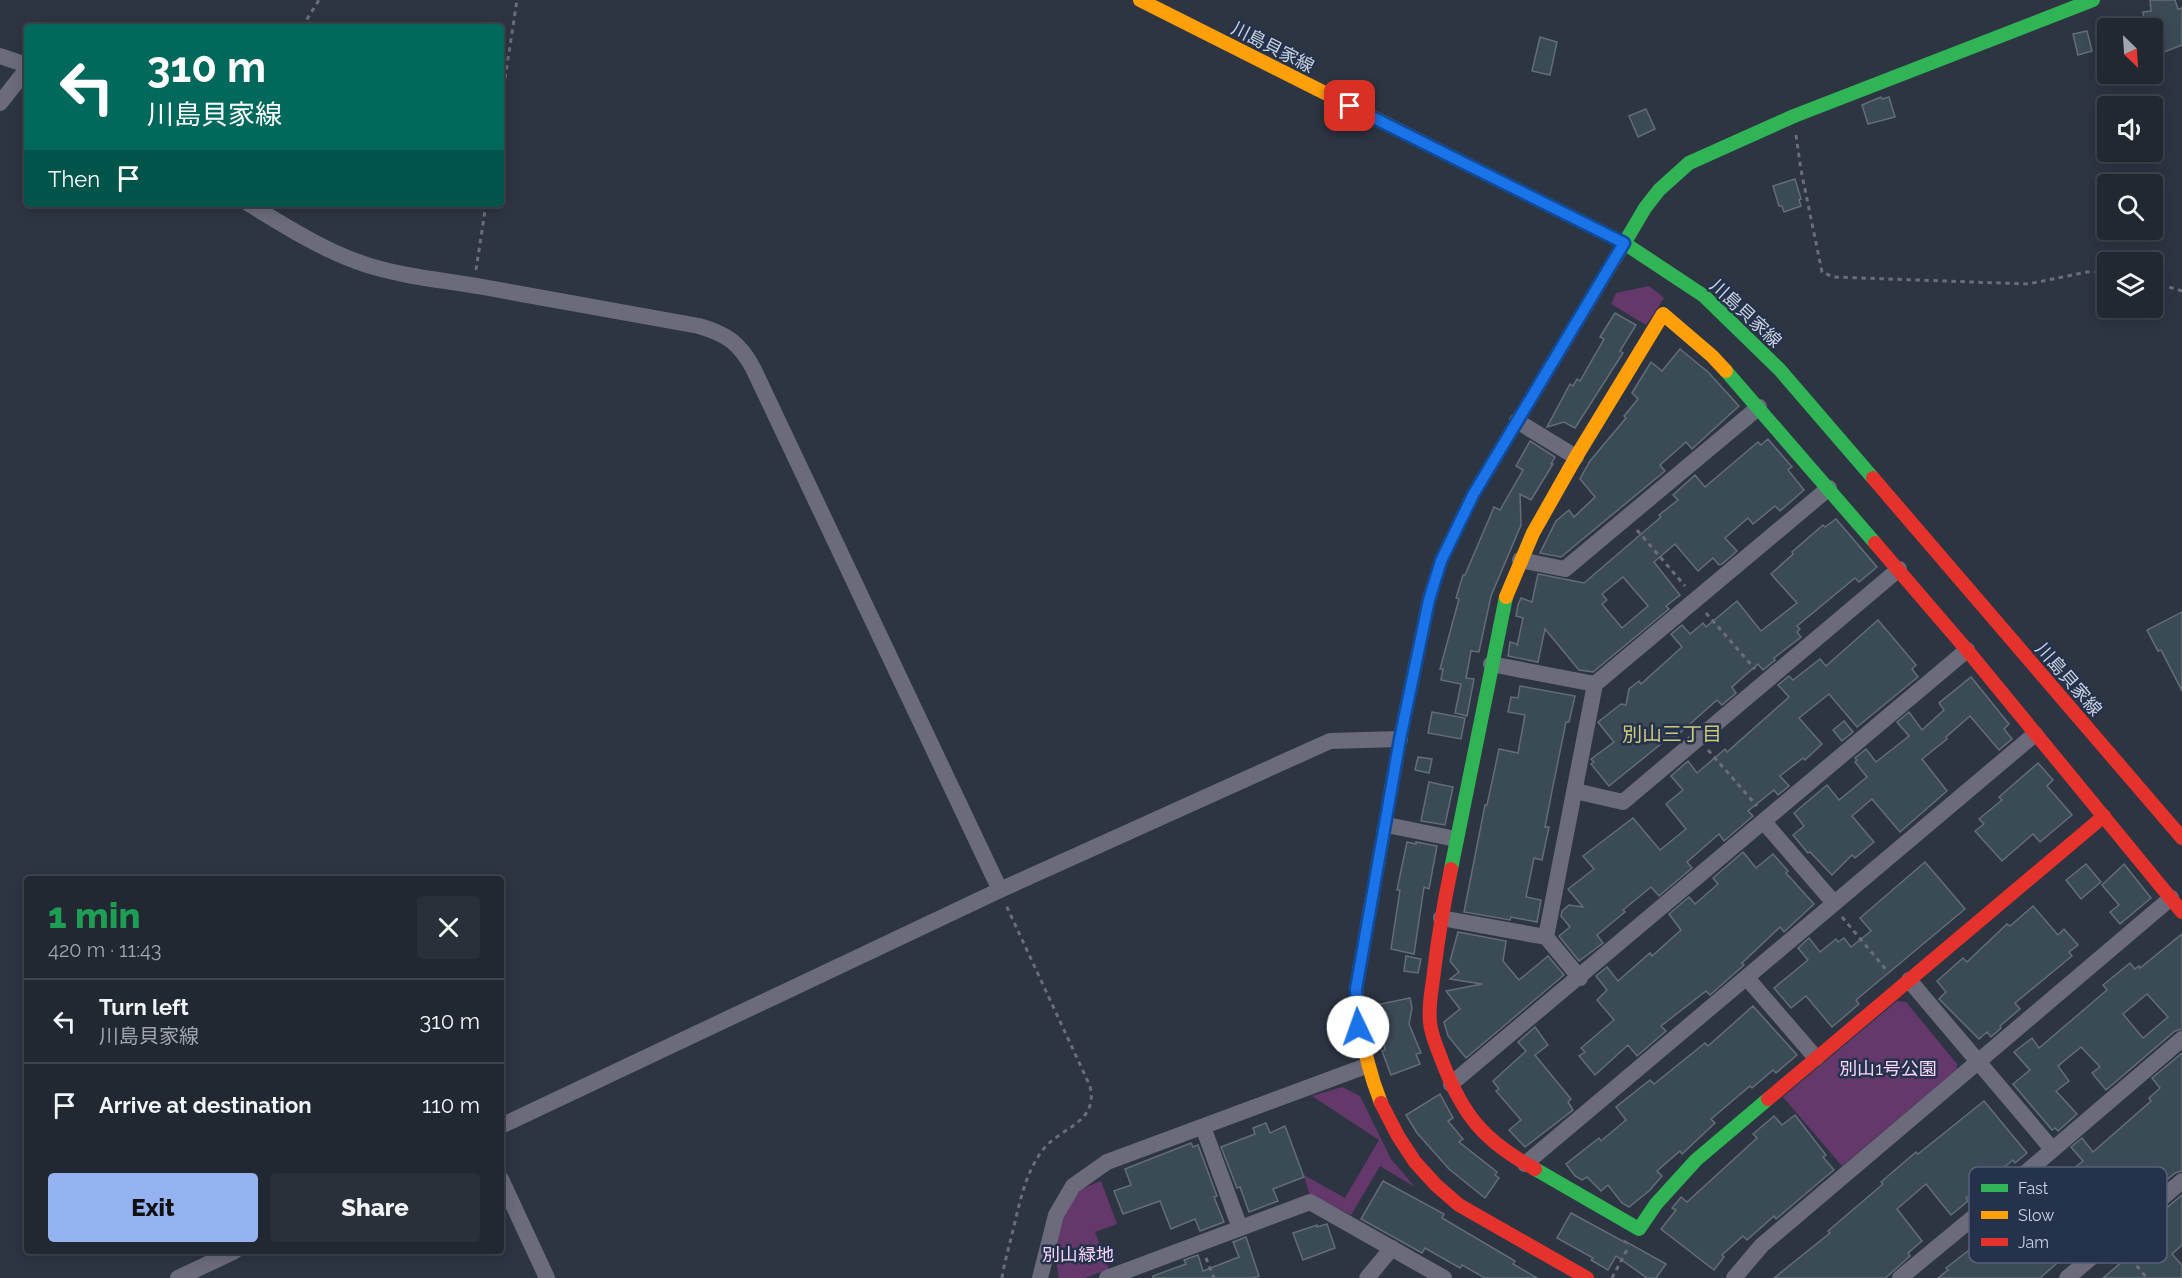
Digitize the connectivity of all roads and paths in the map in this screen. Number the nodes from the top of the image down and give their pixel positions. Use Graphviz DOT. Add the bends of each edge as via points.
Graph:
graph roads {
  1 [pos="319,0"];
  2 [pos="517,0"];
  3 [pos="1140,0"];
  4 [pos="2093,0"];
  5 [pos="304,24"];
  6 [pos="0,56"];
  7 [pos="24,66"];
  8 [pos="24,71"];
  9 [pos="504,85"];
  10 [pos="0,102"];
  11 [pos="1794,116"];
  12 [pos="254,207"];
  13 [pos="486,207"];
  14 [pos="1624,243"];
  15 [pos="2097,272"];
  16 [pos="2163,285"];
  17 [pos="474,286"];
  18 [pos="2182,291"];
  19 [pos="1759,407"];
  20 [pos="1517,421"];
  21 [pos="1576,457"];
  22 [pos="1828,488"];
  23 [pos="1626,518"];
  24 [pos="1520,560"];
  25 [pos="1899,569"];
  26 [pos="1696,600"];
  27 [pos="1967,651"];
  28 [pos="1491,664"];
  29 [pos="1766,681"];
  30 [pos="1595,684"];
  31 [pos="2035,734"];
  32 [pos="1699,738"];
  33 [pos="1400,739"];
  34 [pos="1575,791"];
  35 [pos="2104,816"];
  36 [pos="1766,820"];
  37 [pos="1387,825"];
  38 [pos="2182,838"];
  39 [pos="1455,839"];
  40 [pos="1000,890"];
  41 [pos="2170,898"];
  42 [pos="1833,904"];
  43 [pos="2182,912"];
  44 [pos="1441,918"];
  45 [pos="1546,937"];
  46 [pos="1580,978"];
  47 [pos="1747,978"];
  48 [pos="1905,984"];
  49 [pos="2182,1039"];
  50 [pos="1816,1058"];
  51 [pos="1978,1063"];
  52 [pos="1366,1066"];
  53 [pos="1451,1084"];
  54 [pos="504,1125"];
  55 [pos="1203,1127"];
  56 [pos="2048,1153"];
  57 [pos="1525,1164"];
  58 [pos="2031,1167"];
  59 [pos="2059,1167"];
  60 [pos="2182,1181"];
  61 [pos="504,1185"];
  62 [pos="2167,1194"];
  63 [pos="1969,1220"];
  64 [pos="1240,1228"];
  65 [pos="1639,1229"];
  66 [pos="1392,1248"];
  67 [pos="229,1254"];
  68 [pos="2085,1263"];
  69 [pos="2134,1263"];
  70 [pos="178,1278"];
  71 [pos="547,1278"];
  72 [pos="1002,1278"];
  73 [pos="1040,1278"];
  74 [pos="1107,1278"];
  75 [pos="1367,1278"];
  76 [pos="1444,1278"];
  77 [pos="1587,1278"];
  78 [pos="1612,1278"];
  79 [pos="1734,1278"];
  80 [pos="1900,1278"];
  81 [pos="2067,1278"];
  82 [pos="2147,1278"];
  1 -- 5 [label="path"];
  2 -- 9 [label="path"];
  3 -- 14 [label="street, 川島貝家線"];
  4 -- 11 [label="street"];
  6 -- 7 [label="street"];
  8 -- 10 [label="street"];
  11 -- 14 [label="street" via="1689,163 1659,190"];
  11 -- 15 [label="path" via="1822,272 1833,277 2028,284"];
  12 -- 17 [label="street" via="337,254 367,265"];
  13 -- 17 [label="path"];
  14 -- 20 [label="street"];
  14 -- 38 [label="street, 川島貝家線" via="1704,296 1780,370"];
  16 -- 18 [label="path"];
  17 -- 40 [label="street" via="699,326 736,344 753,368"];
  19 -- 21 [label="street" via="1712,356 1663,314"];
  19 -- 22 [label="street"];
  19 -- 23 [label="street"];
  20 -- 21 [label="street"];
  20 -- 33 [label="street" via="1473,495 1441,561"];
  21 -- 24 [label="street"];
  22 -- 25 [label="street"];
  22 -- 26 [label="street"];
  23 -- 24 [label="street" via="1565,569"];
  23 -- 26 [label="path"];
  24 -- 28 [label="street" via="1504,601"];
  25 -- 27 [label="street"];
  25 -- 29 [label="street"];
  26 -- 29 [label="path"];
  26 -- 30 [label="street"];
  27 -- 31 [label="street"];
  27 -- 36 [label="street"];
  28 -- 30 [label="street"];
  28 -- 39 [label="street"];
  29 -- 32 [label="street"];
  30 -- 34 [label="street"];
  31 -- 35 [label="street"];
  31 -- 42 [label="street"];
  32 -- 34 [label="street" via="1623,802"];
  32 -- 36 [label="path"];
  33 -- 37 [label="street"];
  33 -- 40 [label="street" via="1330,741"];
  34 -- 45 [label="street"];
  35 -- 41 [label="street"];
  35 -- 48 [label="street"];
  36 -- 42 [label="street"];
  36 -- 46 [label="street"];
  37 -- 39 [label="street"];
  37 -- 52 [label="street" via="1356,989"];
  39 -- 44 [label="street"];
  40 -- 54 [label="street"];
  40 -- 72 [label="path" via="1092,1095 1081,1120 1043,1150 1025,1181"];
  41 -- 43 [label="street"];
  41 -- 51 [label="street"];
  42 -- 47 [label="street"];
  42 -- 48 [label="path"];
  44 -- 45 [label="street"];
  44 -- 53 [label="street" via="1433,964 1430,1023"];
  45 -- 46 [label="street"];
  46 -- 53 [label="street"];
  47 -- 50 [label="street"];
  47 -- 57 [label="street"];
  48 -- 50 [label="street"];
  48 -- 51 [label="street"];
  49 -- 56 [label="street"];
  50 -- 65 [label="street" via="1696,1160"];
  51 -- 56 [label="street"];
  51 -- 79 [label="street" via="1762,1245"];
  52 -- 55 [label="street"];
  52 -- 77 [label="street" via="1401,1142 1435,1184 1470,1212"];
  53 -- 57 [label="street" via="1467,1114 1496,1144"];
  55 -- 64 [label="street"];
  55 -- 73 [label="street" via="1107,1162 1073,1186 1056,1215"];
  56 -- 58 [label="street"];
  56 -- 59 [label="path"];
  57 -- 65 [label="street"];
  60 -- 62 [label="street"];
  61 -- 71 [label="street"];
  63 -- 80 [label="street"];
  64 -- 66 [label="street" via="1310,1202"];
  64 -- 74 [label="street"];
  65 -- 78 [label="path"];
  66 -- 75 [label="street"];
  66 -- 76 [label="street"];
  67 -- 70 [label="street"];
  68 -- 81 [label="street"];
  69 -- 82 [label="path"];
}
